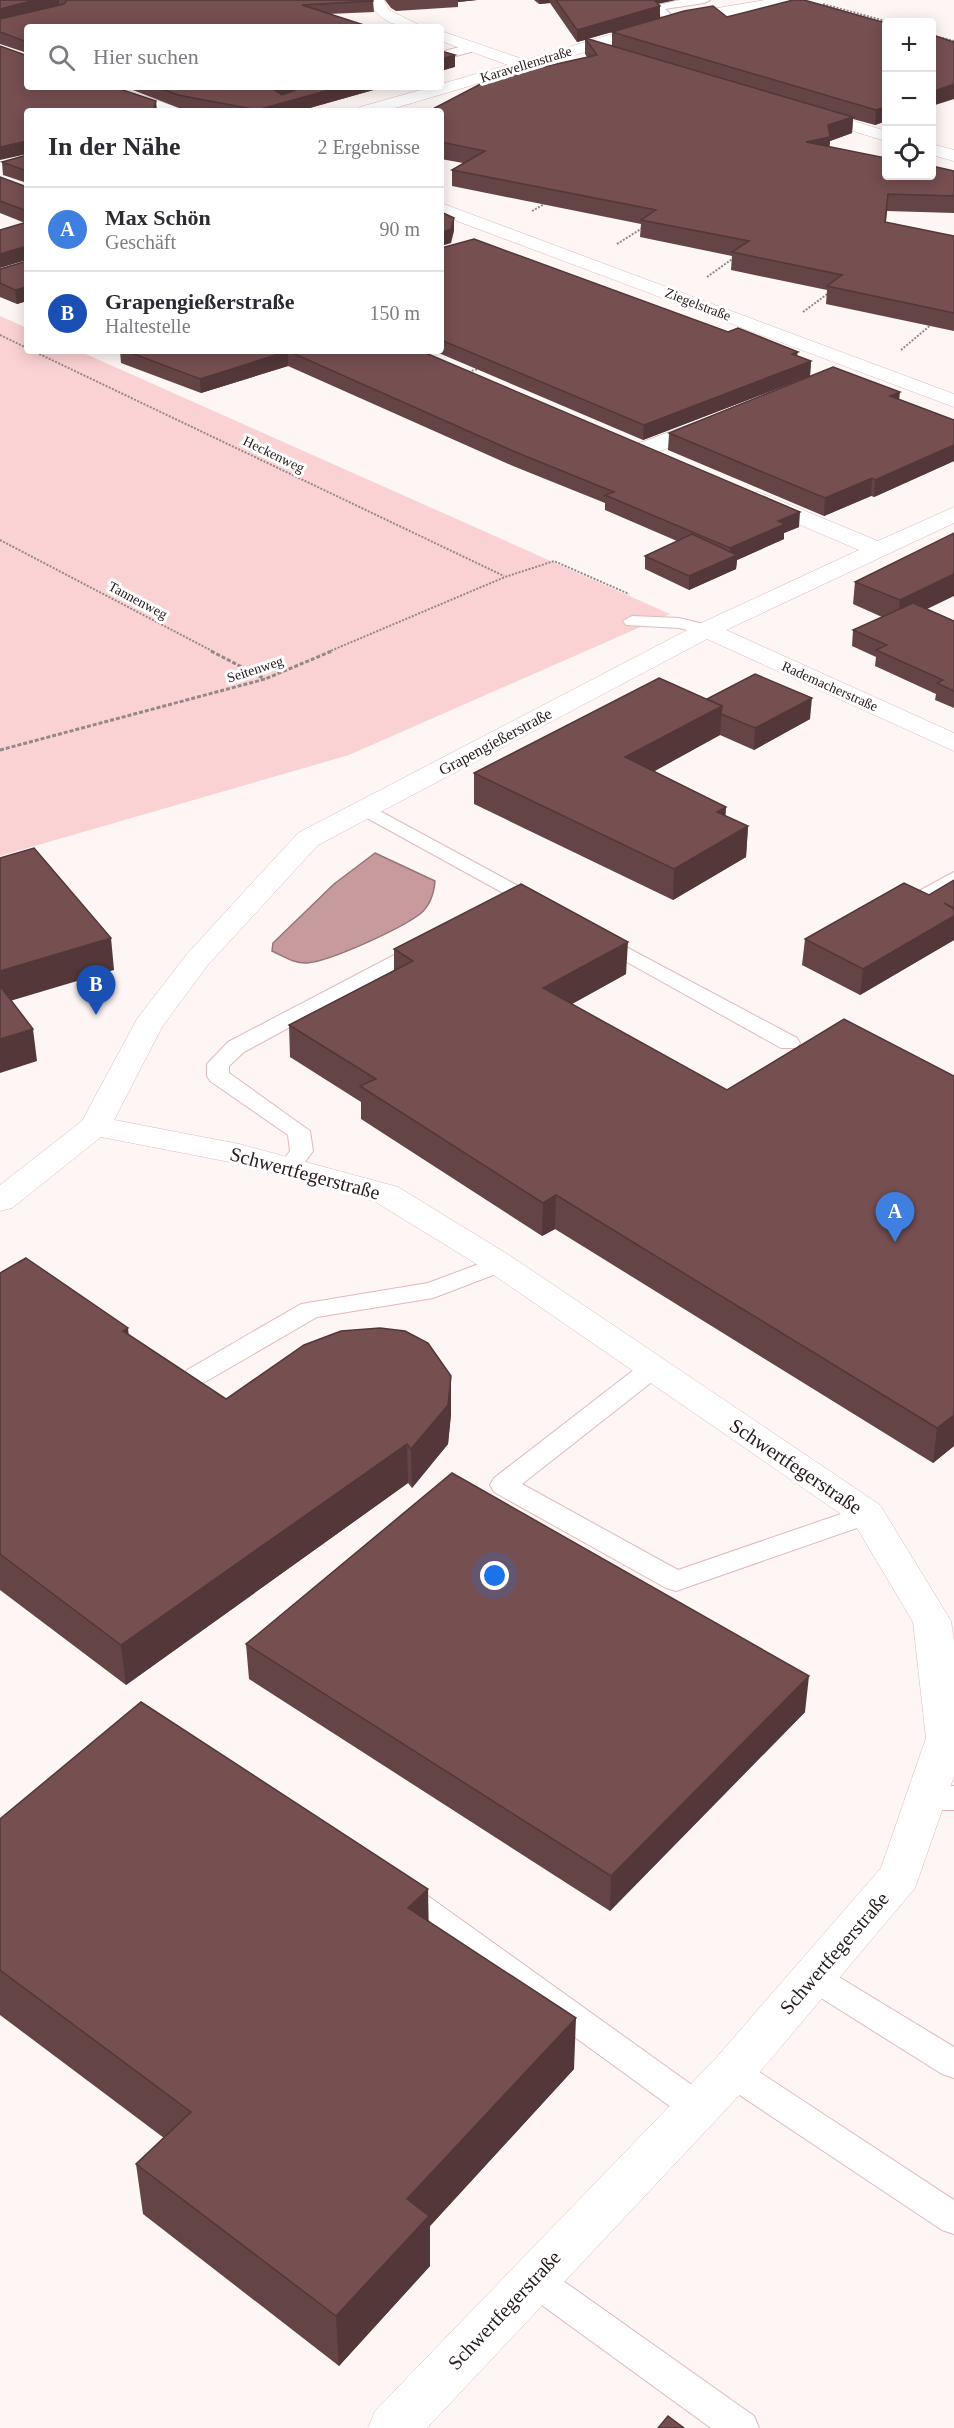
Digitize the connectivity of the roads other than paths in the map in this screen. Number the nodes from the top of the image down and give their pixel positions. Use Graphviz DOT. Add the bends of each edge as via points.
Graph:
graph roads {
  1 [pos="376,0"];
  2 [pos="705,0"];
  3 [pos="794,0"];
  4 [pos="672,21"];
  5 [pos="408,24"];
  6 [pos="444,37"];
  7 [pos="585,45"];
  8 [pos="474,47"];
  9 [pos="444,55"];
  10 [pos="619,55"];
  11 [pos="525,65"];
  12 [pos="444,88"];
  13 [pos="111,90"];
  14 [pos="439,90"];
  15 [pos="791,107"];
  16 [pos="162,108"];
  17 [pos="376,108"];
  18 [pos="882,135"];
  19 [pos="936,150"];
  20 [pos="954,156"];
  21 [pos="444,210"];
  22 [pos="954,401"];
  23 [pos="731,415"];
  24 [pos="622,441"];
  25 [pos="642,450"];
  26 [pos="675,464"];
  27 [pos="739,491"];
  28 [pos="954,514"];
  29 [pos="880,550"];
  30 [pos="632,621"];
  31 [pos="706,630"];
  32 [pos="954,742"];
  33 [pos="365,809"];
  34 [pos="954,878"];
  35 [pos="521,896"];
  36 [pos="924,896"];
  37 [pos="501,906"];
  38 [pos="552,913"];
  39 [pos="583,930"];
  40 [pos="440,938"];
  41 [pos="789,1043"];
  42 [pos="95,1126"];
  43 [pos="289,1168"];
  44 [pos="0,1201"];
  45 [pos="500,1264"];
  46 [pos="654,1368"];
  47 [pos="196,1376"];
  48 [pos="867,1514"];
  49 [pos="950,1739"];
  50 [pos="940,1798"];
  51 [pos="377,1876"];
  52 [pos="813,1977"];
  53 [pos="954,2064"];
  54 [pos="732,2072"];
  55 [pos="698,2108"];
  56 [pos="953,2216"];
  57 [pos="533,2279"];
  58 [pos="393,2428"];
  59 [pos="741,2428"];
  1 -- 5 [label="street" via="383,13"];
  2 -- 4 [label="lane" via="655,7"];
  3 -- 4 [label="street, Karavellenstraße"];
  4 -- 7 [label="street, Karavellenstraße"];
  6 -- 8 [label="street"];
  7 -- 10 [label="street"];
  7 -- 11 [label="street, Karavellenstraße"];
  8 -- 9 [label="lane"];
  8 -- 11 [label="street"];
  11 -- 12 [label="street, Karavellenstraße"];
  13 -- 16 [label="street"];
  14 -- 17 [label="street, Karavellenstraße"];
  15 -- 18 [label="street"];
  19 -- 20 [label="street"];
  21 -- 22 [label="street, Ziegelstraße"];
  23 -- 25 [label="street"];
  24 -- 25 [label="street"];
  25 -- 26 [label="street"];
  27 -- 29 [label="street"];
  28 -- 29 [label="street, Grapengießerstraße"];
  29 -- 31 [label="street, Grapengießerstraße"];
  30 -- 31 [label="lane" via="679,622"];
  31 -- 32 [label="street, Rademacherstraße"];
  31 -- 33 [label="street, Grapengießerstraße"];
  33 -- 35 [label="lane"];
  33 -- 42 [label="street, Grapengießerstraße" via="308,838 197,960 148,1024"];
  34 -- 36 [label="lane"];
  35 -- 37 [label="lane"];
  35 -- 38 [label="lane"];
  39 -- 41 [label="lane"];
  40 -- 43 [label="lane" via="236,1047 218,1065 218,1076 230,1087 298,1131 304,1143 303,1153"];
  42 -- 43 [label="street, Schwertfegerstraße" via="239,1154"];
  42 -- 44 [label="street, Grapengießerstraße"];
  43 -- 45 [label="street, Schwertfegerstraße" via="386,1194"];
  45 -- 46 [label="street, Schwertfegerstraße"];
  45 -- 47 [label="lane" via="433,1290 310,1310"];
  46 -- 48 [label="street, Schwertfegerstraße"];
  46 -- 48 [label="lane" via="503,1485 676,1581"];
  48 -- 49 [label="street, Schwertfegerstraße" via="932,1621"];
  49 -- 50 [label="street, Schwertfegerstraße"];
  50 -- 52 [label="street, Schwertfegerstraße" via="900,1876"];
  51 -- 55 [label="lane"];
  52 -- 53 [label="lane"];
  52 -- 54 [label="street, Schwertfegerstraße"];
  54 -- 55 [label="street, Schwertfegerstraße"];
  54 -- 56 [label="lane"];
  55 -- 57 [label="street, Schwertfegerstraße"];
  57 -- 58 [label="street, Schwertfegerstraße"];
  57 -- 59 [label="lane"];
}
